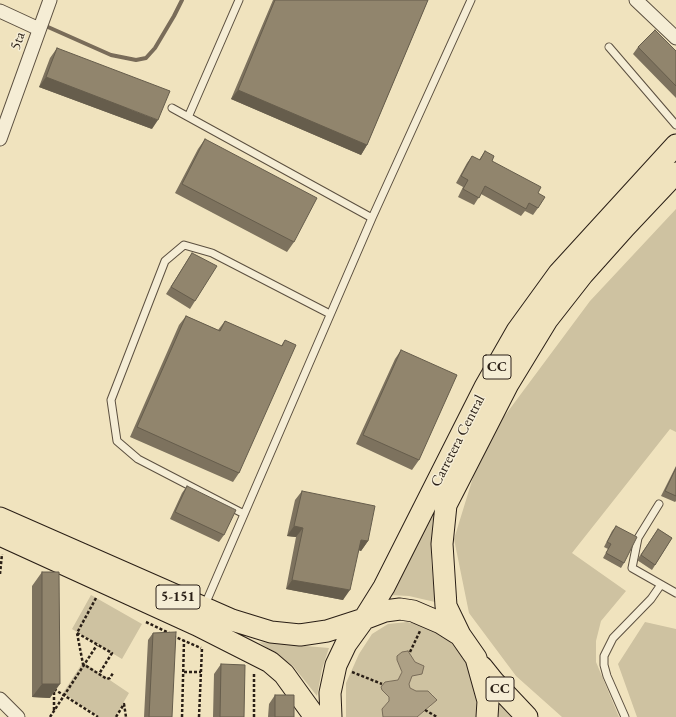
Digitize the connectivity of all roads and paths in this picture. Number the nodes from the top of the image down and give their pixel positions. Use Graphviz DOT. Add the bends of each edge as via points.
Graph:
graph roads {
  1 [pos="50,0"];
  2 [pos="239,0"];
  3 [pos="471,0"];
  4 [pos="640,1"];
  5 [pos="0,11"];
  6 [pos="39,29"];
  7 [pos="676,38"];
  8 [pos="609,47"];
  9 [pos="172,108"];
  10 [pos="189,115"];
  11 [pos="676,124"];
  12 [pos="0,139"];
  13 [pos="676,145"];
  14 [pos="676,173"];
  15 [pos="372,218"];
  16 [pos="330,314"];
  17 [pos="660,504"];
  18 [pos="244,514"];
  19 [pos="0,518"];
  20 [pos="1,546"];
  21 [pos="9,556"];
  22 [pos="0,574"];
  23 [pos="660,586"];
  24 [pos="676,593"];
  25 [pos="90,595"];
  26 [pos="96,598"];
  27 [pos="103,601"];
  28 [pos="427,617"];
  29 [pos="364,620"];
  30 [pos="145,622"];
  31 [pos="198,630"];
  32 [pos="77,633"];
  33 [pos="460,635"];
  34 [pos="173,636"];
  35 [pos="173,643"];
  36 [pos="97,645"];
  37 [pos="208,651"];
  38 [pos="410,652"];
  39 [pos="476,658"];
  40 [pos="83,664"];
  41 [pos="336,665"];
  42 [pos="248,670"];
  43 [pos="184,672"];
  44 [pos="201,672"];
  45 [pos="112,673"];
  46 [pos="254,673"];
  47 [pos="99,674"];
  48 [pos="261,676"];
  49 [pos="54,683"];
  50 [pos="382,684"];
  51 [pos="54,689"];
  52 [pos="64,695"];
  53 [pos="0,699"];
  54 [pos="54,710"];
  55 [pos="425,710"];
  56 [pos="18,717"];
  57 [pos="50,717"];
  58 [pos="98,717"];
  59 [pos="116,717"];
  60 [pos="126,717"];
  61 [pos="182,717"];
  62 [pos="199,717"];
  63 [pos="254,717"];
  64 [pos="315,717"];
  65 [pos="331,717"];
  66 [pos="437,717"];
  67 [pos="487,717"];
  68 [pos="527,717"];
  69 [pos="625,717"];
  1 -- 6 [label="street, 5ta"];
  2 -- 10 [label="lane"];
  3 -- 15 [label="lane"];
  4 -- 7 [label="street"];
  5 -- 6 [label="street"];
  6 -- 12 [label="street, 5ta"];
  8 -- 11 [label="lane"];
  9 -- 10 [label="lane"];
  10 -- 15 [label="lane"];
  13 -- 29 [label="main road, Carretera Central / CC" via="559,273 517,331 485,387 384,587"];
  14 -- 33 [label="main road, Carretera Central / CC" via="583,274 547,320 508,384 446,505 442,544 446,606"];
  15 -- 16 [label="lane"];
  16 -- 18 [label="lane"];
  16 -- 18 [label="lane" via="212,253 184,245 165,261 111,400 117,441 138,459"];
  17 -- 23 [label="lane" via="638,538 632,568"];
  18 -- 31 [label="lane"];
  19 -- 31 [label="main road, 5-151"];
  20 -- 21 [label="path"];
  20 -- 22 [label="path"];
  20 -- 31 [label="main road, 5-151"];
  23 -- 24 [label="lane"];
  23 -- 69 [label="lane" via="651,599 612,638 604,656 607,676"];
  25 -- 26 [label="path"];
  26 -- 27 [label="path"];
  26 -- 32 [label="path"];
  28 -- 29 [label="main road, CC" via="400,609 385,611"];
  28 -- 33 [label="main road, CC" via="441,622"];
  28 -- 38 [label="path"];
  29 -- 31 [label="main road, 5-151" via="300,636 271,632 232,620"];
  29 -- 41 [label="main road, CC" via="346,644"];
  30 -- 34 [label="path"];
  31 -- 34 [label="path"];
  31 -- 37 [label="path"];
  31 -- 43 [label="path"];
  31 -- 44 [label="path"];
  31 -- 64 [label="main road, 5-151" via="270,662 284,674"];
  32 -- 36 [label="path"];
  32 -- 40 [label="path"];
  33 -- 39 [label="main road, CC"];
  34 -- 35 [label="path"];
  36 -- 40 [label="path"];
  36 -- 47 [label="path" via="112,653"];
  39 -- 67 [label="main road, CC" via="488,701"];
  39 -- 68 [label="main road, CC" via="494,682"];
  40 -- 47 [label="path"];
  40 -- 52 [label="path"];
  41 -- 50 [label="path"];
  41 -- 65 [label="main road, CC" via="330,693"];
  42 -- 46 [label="path"];
  43 -- 44 [label="path"];
  43 -- 61 [label="path"];
  44 -- 62 [label="path"];
  45 -- 47 [label="path" via="107,679"];
  46 -- 48 [label="path"];
  46 -- 63 [label="path"];
  49 -- 51 [label="path"];
  51 -- 52 [label="path"];
  51 -- 54 [label="path"];
  52 -- 54 [label="path"];
  52 -- 58 [label="path"];
  53 -- 56 [label="street"];
  54 -- 57 [label="path"];
  55 -- 66 [label="path"];
  59 -- 60 [label="path" via="124,704"];
}
